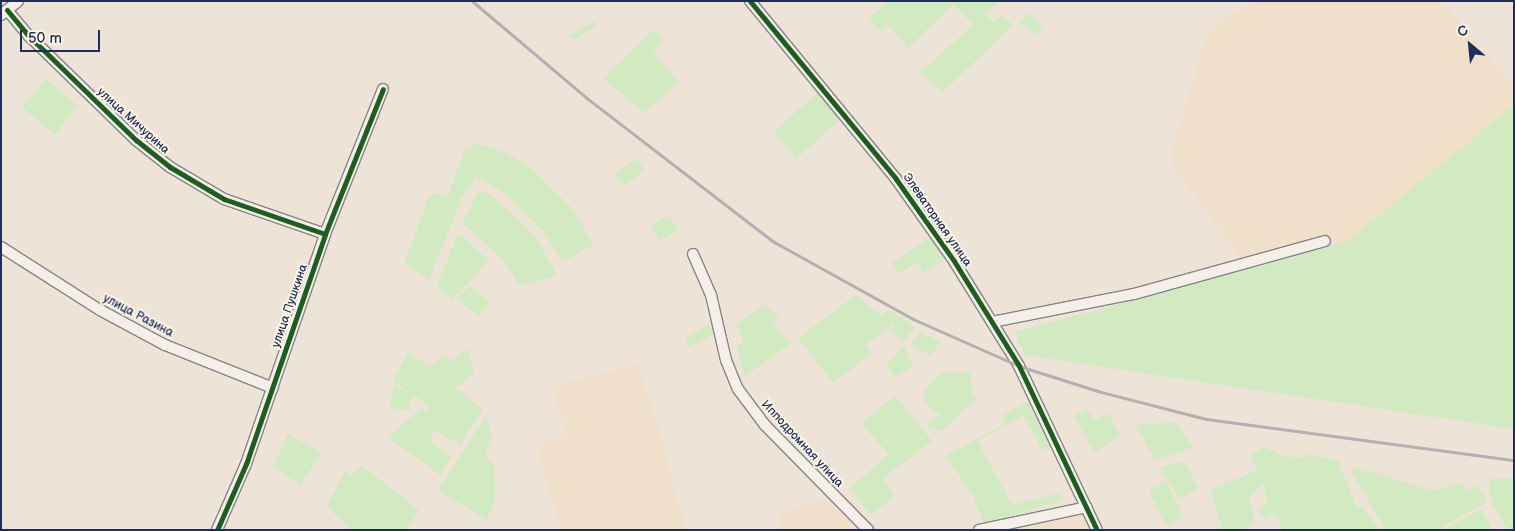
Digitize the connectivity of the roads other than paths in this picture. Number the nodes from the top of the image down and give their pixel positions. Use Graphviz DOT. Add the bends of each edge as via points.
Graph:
graph roads {
  1 [pos="18,1"];
  2 [pos="750,1"];
  3 [pos="4,13"];
  4 [pos="383,89"];
  5 [pos="325,234"];
  6 [pos="1325,241"];
  7 [pos="1,247"];
  8 [pos="693,254"];
  9 [pos="992,322"];
  10 [pos="273,388"];
  11 [pos="1087,507"];
  12 [pos="217,530"];
  13 [pos="868,530"];
  14 [pos="979,530"];
  15 [pos="1097,530"];
  1 -- 3 [label="street"];
  2 -- 9 [label="street, Элеваторная улица" via="896,179"];
  3 -- 5 [label="street, улица Мичурина" via="136,140 170,167 224,199"];
  4 -- 5 [label="street, улица Пушкина"];
  5 -- 10 [label="street, улица Пушкина"];
  6 -- 9 [label="street" via="1134,294"];
  7 -- 10 [label="street, улица Разина" via="100,310 165,345"];
  8 -- 13 [label="street, Ипподромная улица" via="711,295 728,367 738,390 764,424"];
  9 -- 11 [label="street, Элеваторная улица" via="1019,366"];
  10 -- 12 [label="street, улица Пушкина" via="246,464"];
  11 -- 14 [label="street"];
  11 -- 15 [label="street, Элеваторная улица"];
}
